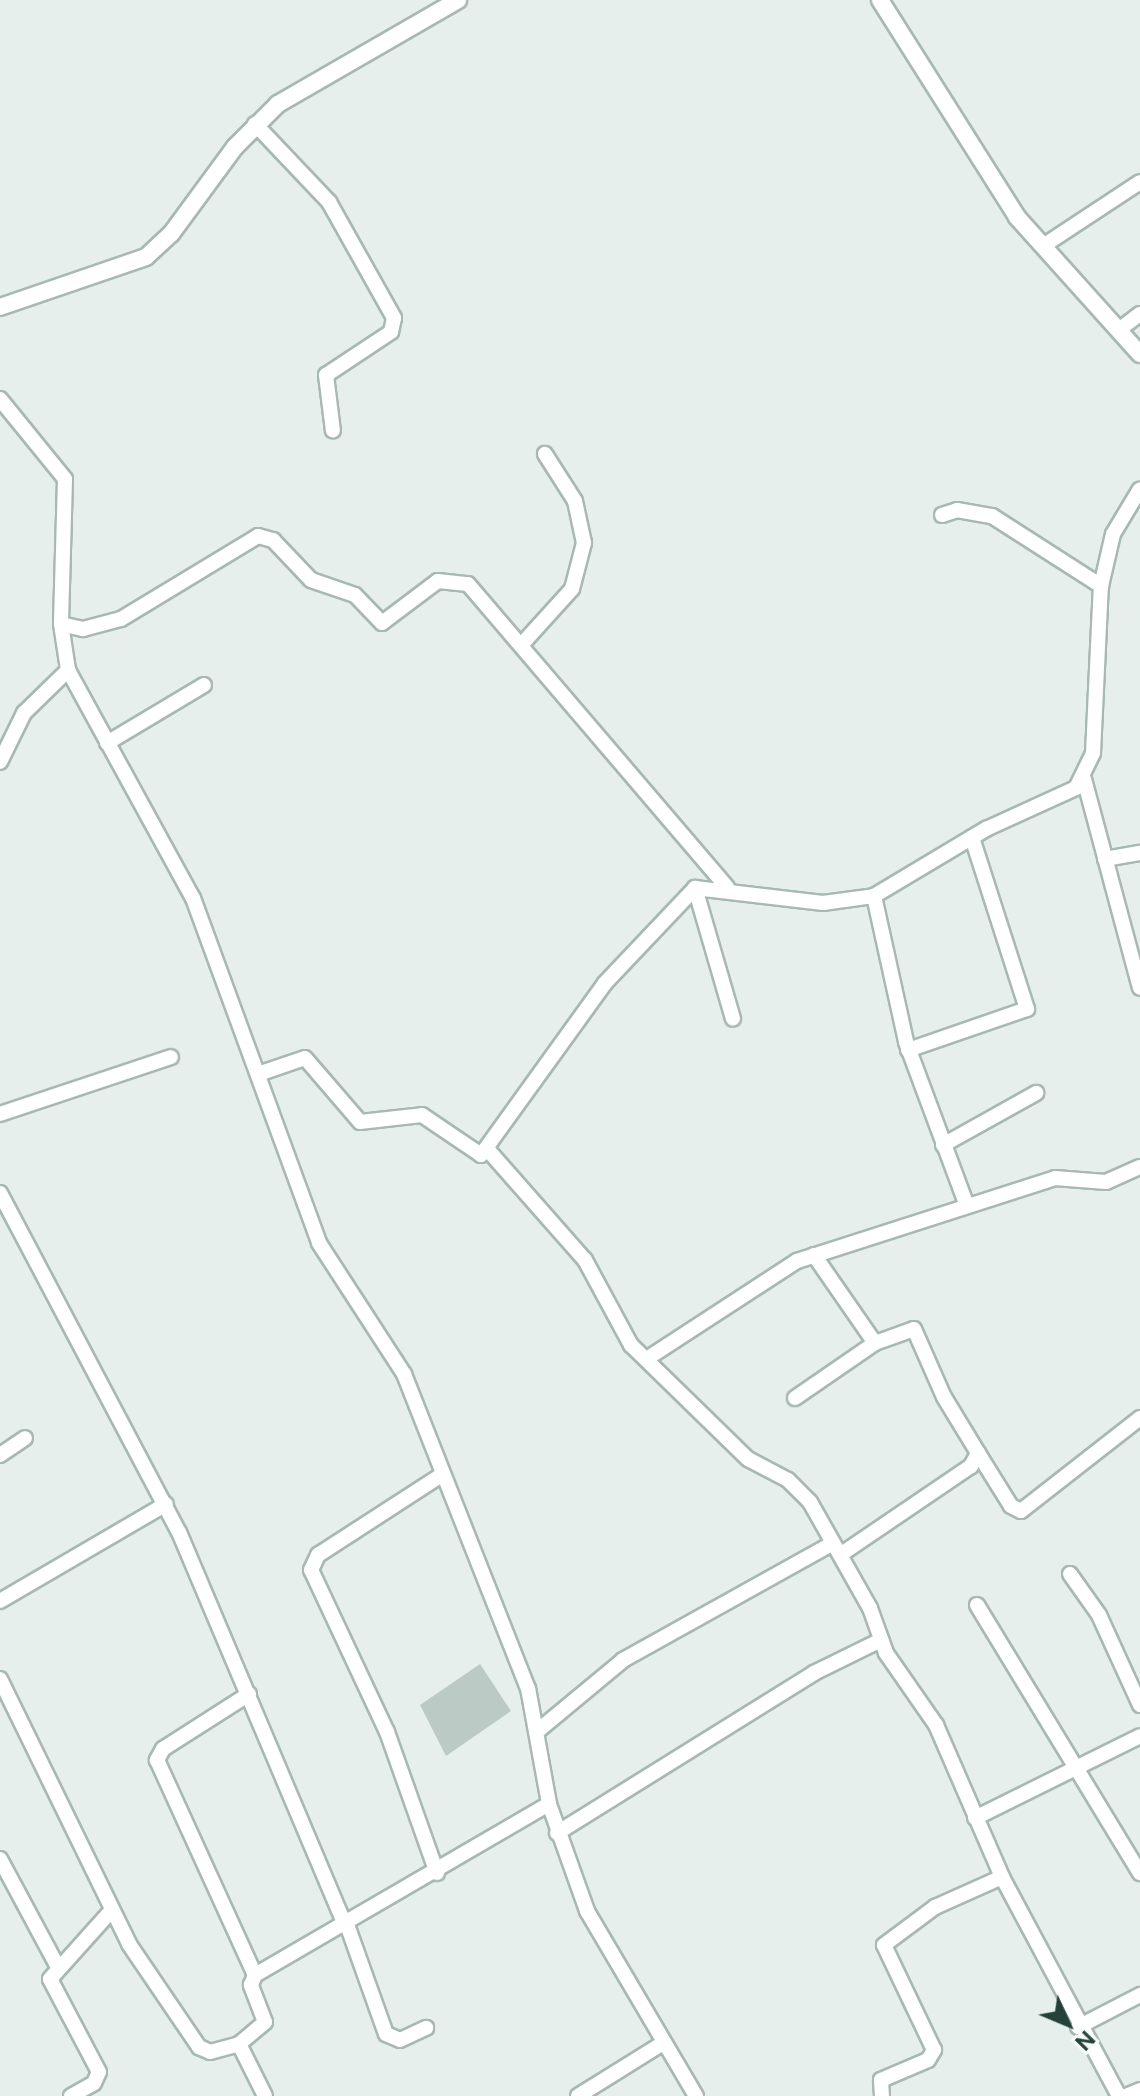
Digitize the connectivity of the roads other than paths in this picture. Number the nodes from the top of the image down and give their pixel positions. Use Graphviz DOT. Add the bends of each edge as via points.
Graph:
graph roads {
  1 [pos="458,0"];
  2 [pos="880,0"];
  3 [pos="255,124"];
  4 [pos="1140,182"];
  5 [pos="1043,246"];
  6 [pos="0,307"];
  7 [pos="1140,314"];
  8 [pos="1120,329"];
  9 [pos="1140,354"];
  10 [pos="0,399"];
  11 [pos="333,431"];
  12 [pos="545,454"];
  13 [pos="1140,489"];
  14 [pos="942,515"];
  15 [pos="1101,586"];
  16 [pos="61,624"];
  17 [pos="523,643"];
  18 [pos="68,670"];
  19 [pos="204,685"];
  20 [pos="107,743"];
  21 [pos="0,762"];
  22 [pos="1084,779"];
  23 [pos="972,838"];
  24 [pos="1140,853"];
  25 [pos="1105,859"];
  26 [pos="727,887"];
  27 [pos="695,888"];
  28 [pos="874,896"];
  29 [pos="1140,988"];
  30 [pos="733,1019"];
  31 [pos="908,1050"];
  32 [pos="171,1057"];
  33 [pos="261,1073"];
  34 [pos="1036,1093"];
  35 [pos="0,1114"];
  36 [pos="943,1145"];
  37 [pos="488,1150"];
  38 [pos="1140,1167"];
  39 [pos="0,1193"];
  40 [pos="967,1206"];
  41 [pos="814,1255"];
  42 [pos="875,1343"];
  43 [pos="648,1358"];
  44 [pos="795,1398"];
  45 [pos="1140,1418"];
  46 [pos="25,1438"];
  47 [pos="978,1453"];
  48 [pos="0,1455"];
  49 [pos="440,1476"];
  50 [pos="166,1504"];
  51 [pos="836,1549"];
  52 [pos="1070,1574"];
  53 [pos="0,1601"];
  54 [pos="977,1605"];
  55 [pos="881,1640"];
  56 [pos="0,1679"];
  57 [pos="249,1694"];
  58 [pos="1140,1705"];
  59 [pos="540,1729"];
  60 [pos="1140,1736"];
  61 [pos="1076,1768"];
  62 [pos="549,1804"];
  63 [pos="975,1818"];
  64 [pos="557,1833"];
  65 [pos="0,1859"];
  66 [pos="437,1873"];
  67 [pos="1140,1873"];
  68 [pos="1002,1877"];
  69 [pos="111,1911"];
  70 [pos="344,1920"];
  71 [pos="58,1967"];
  72 [pos="255,1975"];
  73 [pos="1140,1995"];
  74 [pos="1078,2027"];
  75 [pos="426,2028"];
  76 [pos="663,2043"];
  77 [pos="239,2044"];
  78 [pos="1140,2090"];
  79 [pos="71,2096"];
  80 [pos="265,2096"];
  81 [pos="578,2096"];
  82 [pos="696,2096"];
  83 [pos="882,2096"];
  84 [pos="1119,2096"];
  85 [pos="1126,2096"];
  1 -- 3 [label="street"];
  2 -- 5 [label="street" via="1017,217"];
  3 -- 6 [label="street" via="160,247 132,263"];
  3 -- 11 [label="street" via="329,202 394,318 391,332 326,375"];
  4 -- 5 [label="street"];
  5 -- 8 [label="street"];
  7 -- 8 [label="street"];
  8 -- 9 [label="street"];
  10 -- 16 [label="street" via="65,479"];
  12 -- 17 [label="street" via="575,501 584,543 572,589"];
  13 -- 15 [label="street" via="1113,534"];
  14 -- 15 [label="street" via="957,510 992,516"];
  15 -- 22 [label="street" via="1094,741"];
  16 -- 17 [label="street" via="83,629 121,619 258,536 273,540 311,580 355,595 382,623 438,581 468,584"];
  16 -- 18 [label="street"];
  17 -- 26 [label="street"];
  18 -- 20 [label="street"];
  18 -- 21 [label="street" via="24,713"];
  19 -- 20 [label="street"];
  20 -- 33 [label="street" via="193,898"];
  22 -- 23 [label="street"];
  22 -- 25 [label="street"];
  23 -- 28 [label="street"];
  23 -- 31 [label="street" via="1027,1009"];
  24 -- 25 [label="street"];
  25 -- 29 [label="street"];
  26 -- 27 [label="street"];
  26 -- 28 [label="street" via="823,903"];
  27 -- 30 [label="street"];
  27 -- 37 [label="street" via="605,983"];
  28 -- 31 [label="street"];
  31 -- 36 [label="street"];
  32 -- 35 [label="street"];
  33 -- 37 [label="street" via="305,1058 360,1122 422,1115 473,1154"];
  33 -- 49 [label="street" via="310,1222 404,1374"];
  34 -- 36 [label="street"];
  36 -- 40 [label="street"];
  37 -- 43 [label="street" via="585,1260 624,1337"];
  38 -- 40 [label="street" via="1106,1182 1055,1178"];
  39 -- 50 [label="street"];
  40 -- 41 [label="street"];
  41 -- 42 [label="street"];
  41 -- 43 [label="street" via="777,1271"];
  42 -- 44 [label="street"];
  42 -- 47 [label="street" via="914,1329 944,1397"];
  43 -- 51 [label="street" via="748,1459 799,1488"];
  45 -- 47 [label="street" via="1021,1511 1011,1506"];
  46 -- 48 [label="street"];
  47 -- 51 [label="street" via="971,1466"];
  49 -- 59 [label="street"];
  49 -- 66 [label="street" via="318,1555 311,1570 387,1732"];
  50 -- 53 [label="street"];
  50 -- 57 [label="street"];
  51 -- 55 [label="street"];
  51 -- 59 [label="street" via="623,1660"];
  52 -- 58 [label="street" via="1099,1615"];
  54 -- 61 [label="street"];
  55 -- 63 [label="street" via="936,1725"];
  55 -- 64 [label="street" via="814,1673"];
  56 -- 69 [label="street"];
  57 -- 70 [label="street"];
  57 -- 72 [label="street" via="163,1749 157,1760"];
  59 -- 62 [label="street"];
  60 -- 61 [label="street"];
  61 -- 63 [label="street"];
  61 -- 67 [label="street" via="1093,1786"];
  62 -- 64 [label="street"];
  62 -- 66 [label="street"];
  63 -- 68 [label="street"];
  64 -- 76 [label="street" via="587,1911"];
  65 -- 71 [label="street"];
  66 -- 70 [label="street"];
  68 -- 74 [label="street"];
  68 -- 83 [label="street" via="935,1907 884,1945 934,2050 928,2060 881,2080"];
  69 -- 71 [label="street"];
  69 -- 77 [label="street" via="199,2047 210,2052"];
  70 -- 72 [label="street"];
  70 -- 75 [label="street" via="386,2034 400,2040"];
  71 -- 79 [label="street" via="50,1985 99,2072 94,2083"];
  72 -- 77 [label="street" via="251,1985 265,2022"];
  73 -- 74 [label="street"];
  74 -- 84 [label="street"];
  76 -- 81 [label="street"];
  76 -- 82 [label="street"];
  77 -- 80 [label="street"];
  78 -- 85 [label="street"];
}
